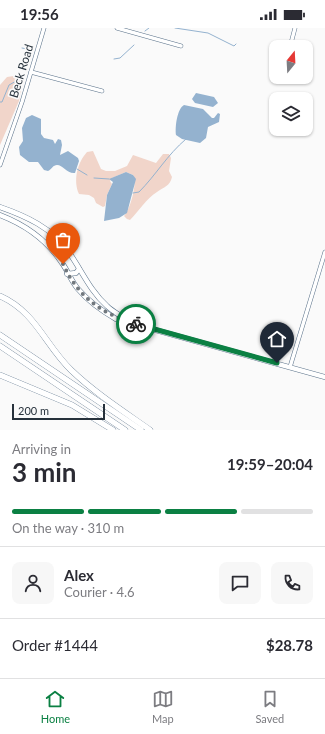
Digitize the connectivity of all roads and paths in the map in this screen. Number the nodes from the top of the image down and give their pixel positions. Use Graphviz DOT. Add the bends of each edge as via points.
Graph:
graph roads {
  1 [pos="44,28"];
  2 [pos="117,28"];
  3 [pos="295,28"];
  4 [pos="292,40"];
  5 [pos="181,46"];
  6 [pos="31,72"];
  7 [pos="102,91"];
  8 [pos="0,165"];
  9 [pos="0,207"];
  10 [pos="0,215"];
  11 [pos="325,252"];
  12 [pos="79,269"];
  13 [pos="67,274"];
  14 [pos="97,296"];
  15 [pos="0,297"];
  16 [pos="90,302"];
  17 [pos="131,323"];
  18 [pos="0,335"];
  19 [pos="0,346"];
  20 [pos="290,367"];
  21 [pos="0,375"];
  22 [pos="325,376"];
  23 [pos="113,430"];
  24 [pos="125,430"];
  25 [pos="141,430"];
  26 [pos="150,430"];
  1 -- 6 [label="street, Beck Road"];
  2 -- 5 [label="street"];
  3 -- 4 [label="street"];
  6 -- 7 [label="street"];
  6 -- 8 [label="street, Beck Road"];
  9 -- 12 [label="main road" via="24,216 50,232 68,250"];
  10 -- 13 [label="main road" via="29,228 63,264"];
  11 -- 20 [label="street"];
  12 -- 13 [label="main road" via="76,273"];
  12 -- 14 [label="main road"];
  13 -- 16 [label="main road"];
  14 -- 16 [label="main road"];
  14 -- 17 [label="main road"];
  15 -- 26 [label="highway" via="9,300 28,314 70,369"];
  16 -- 17 [label="main road" via="116,319"];
  17 -- 20 [label="main road"];
  18 -- 25 [label="highway"];
  19 -- 24 [label="highway"];
  20 -- 22 [label="main road"];
  21 -- 23 [label="highway" via="72,405"];
}
